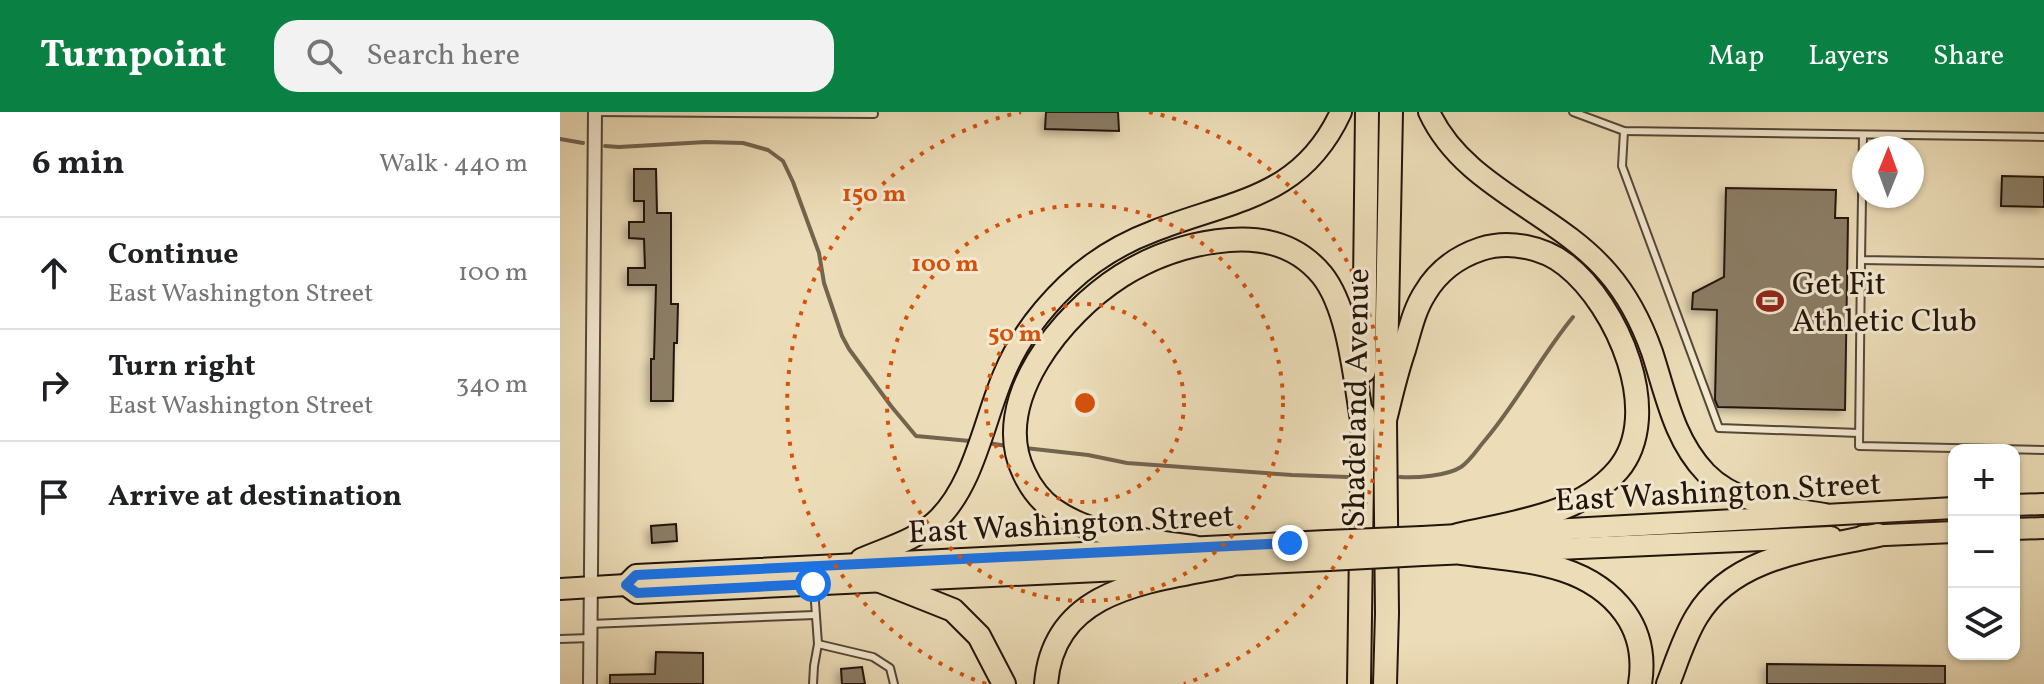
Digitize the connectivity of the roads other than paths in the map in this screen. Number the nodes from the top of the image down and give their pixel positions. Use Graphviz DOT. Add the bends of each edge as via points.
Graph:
graph roads {
  1 [pos="594,112"];
  2 [pos="1341,112"];
  3 [pos="1367,112"];
  4 [pos="1391,112"];
  5 [pos="1429,112"];
  6 [pos="1573,112"];
  7 [pos="874,114"];
  8 [pos="1624,131"];
  9 [pos="1863,135"];
  10 [pos="2044,137"];
  11 [pos="1861,260"];
  12 [pos="2044,263"];
  13 [pos="1385,420"];
  14 [pos="1363,426"];
  15 [pos="1859,433"];
  16 [pos="2044,450"];
  17 [pos="2044,504"];
  18 [pos="2020,505"];
  19 [pos="1948,508"];
  20 [pos="1825,514"];
  21 [pos="2044,528"];
  22 [pos="2020,529"];
  23 [pos="1948,532"];
  24 [pos="1878,535"];
  25 [pos="1460,544"];
  26 [pos="1194,547"];
  27 [pos="1328,550"];
  28 [pos="849,564"];
  29 [pos="1230,565"];
  30 [pos="880,581"];
  31 [pos="813,584"];
  32 [pos="626,585"];
  33 [pos="590,587"];
  34 [pos="560,589"];
  35 [pos="1387,613"];
  36 [pos="815,615"];
  37 [pos="590,624"];
  38 [pos="1360,628"];
  39 [pos="590,638"];
  40 [pos="560,639"];
  41 [pos="818,644"];
  42 [pos="590,684"];
  43 [pos="813,684"];
  44 [pos="894,684"];
  45 [pos="1004,684"];
  46 [pos="1046,684"];
  47 [pos="1351,684"];
  48 [pos="1359,684"];
  49 [pos="1385,684"];
  50 [pos="1395,684"];
  51 [pos="1640,684"];
  52 [pos="1668,684"];
  1 -- 7 [label="lane"];
  1 -- 33 [label="street"];
  2 -- 28 [label="main road" via="1313,156 1279,184 1136,239 1066,286 1011,359 965,482 949,508 917,535"];
  3 -- 14 [label="highway, Shadeland Avenue"];
  4 -- 13 [label="highway, Shadeland Avenue"];
  5 -- 20 [label="main road" via="1442,136 1476,172 1578,242 1608,273 1643,330 1678,433 1706,473 1758,502"];
  6 -- 8 [label="lane"];
  8 -- 9 [label="lane"];
  8 -- 15 [label="lane" via="1622,166 1719,428"];
  9 -- 10 [label="lane"];
  9 -- 11 [label="lane"];
  11 -- 12 [label="lane"];
  11 -- 15 [label="lane"];
  13 -- 25 [label="highway" via="1425,292 1444,269 1470,253 1508,245 1543,252 1567,265 1610,319 1631,370 1638,412 1626,459 1588,496"];
  13 -- 35 [label="highway, Shadeland Avenue"];
  14 -- 26 [label="highway" via="1347,332 1334,295 1321,273 1285,247 1250,239 1195,245 1163,255 1105,287 1058,334 1026,385 1015,427 1021,468 1045,503 1075,522 1125,537"];
  14 -- 38 [label="highway, Shadeland Avenue"];
  15 -- 16 [label="lane" via="1859,446"];
  17 -- 18 [label="main road"];
  19 -- 20 [label="main road, East Washington Street"];
  20 -- 25 [label="main road, East Washington Street"];
  21 -- 22 [label="main road"];
  23 -- 24 [label="main road, East Washington Street"];
  24 -- 25 [label="main road, East Washington Street"];
  24 -- 52 [label="highway" via="1783,556 1735,577 1698,614"];
  25 -- 27 [label="main road, East Washington Street, bridge"];
  25 -- 51 [label="highway" via="1590,580 1621,608 1635,632"];
  26 -- 27 [label="main road, East Washington Street"];
  26 -- 28 [label="main road, East Washington Street"];
  27 -- 29 [label="main road, East Washington Street"];
  28 -- 32 [label="main road, East Washington Street" via="636,575"];
  29 -- 30 [label="main road, East Washington Street"];
  29 -- 46 [label="highway" via="1131,587 1086,608 1057,641"];
  30 -- 31 [label="main road, East Washington Street"];
  30 -- 45 [label="highway" via="953,610 979,636"];
  31 -- 32 [label="main road, East Washington Street" via="637,593"];
  31 -- 36 [label="lane"];
  32 -- 33 [label="main road, East Washington Street"];
  33 -- 34 [label="main road, East Washington Street"];
  33 -- 37 [label="street"];
  35 -- 49 [label="highway, Shadeland Avenue"];
  35 -- 50 [label="highway"];
  36 -- 37 [label="lane"];
  36 -- 41 [label="lane"];
  37 -- 39 [label="street"];
  38 -- 47 [label="highway"];
  38 -- 48 [label="highway, Shadeland Avenue"];
  39 -- 40 [label="lane"];
  39 -- 42 [label="street"];
  41 -- 43 [label="lane"];
  41 -- 44 [label="lane" via="873,657 890,668"];
}
